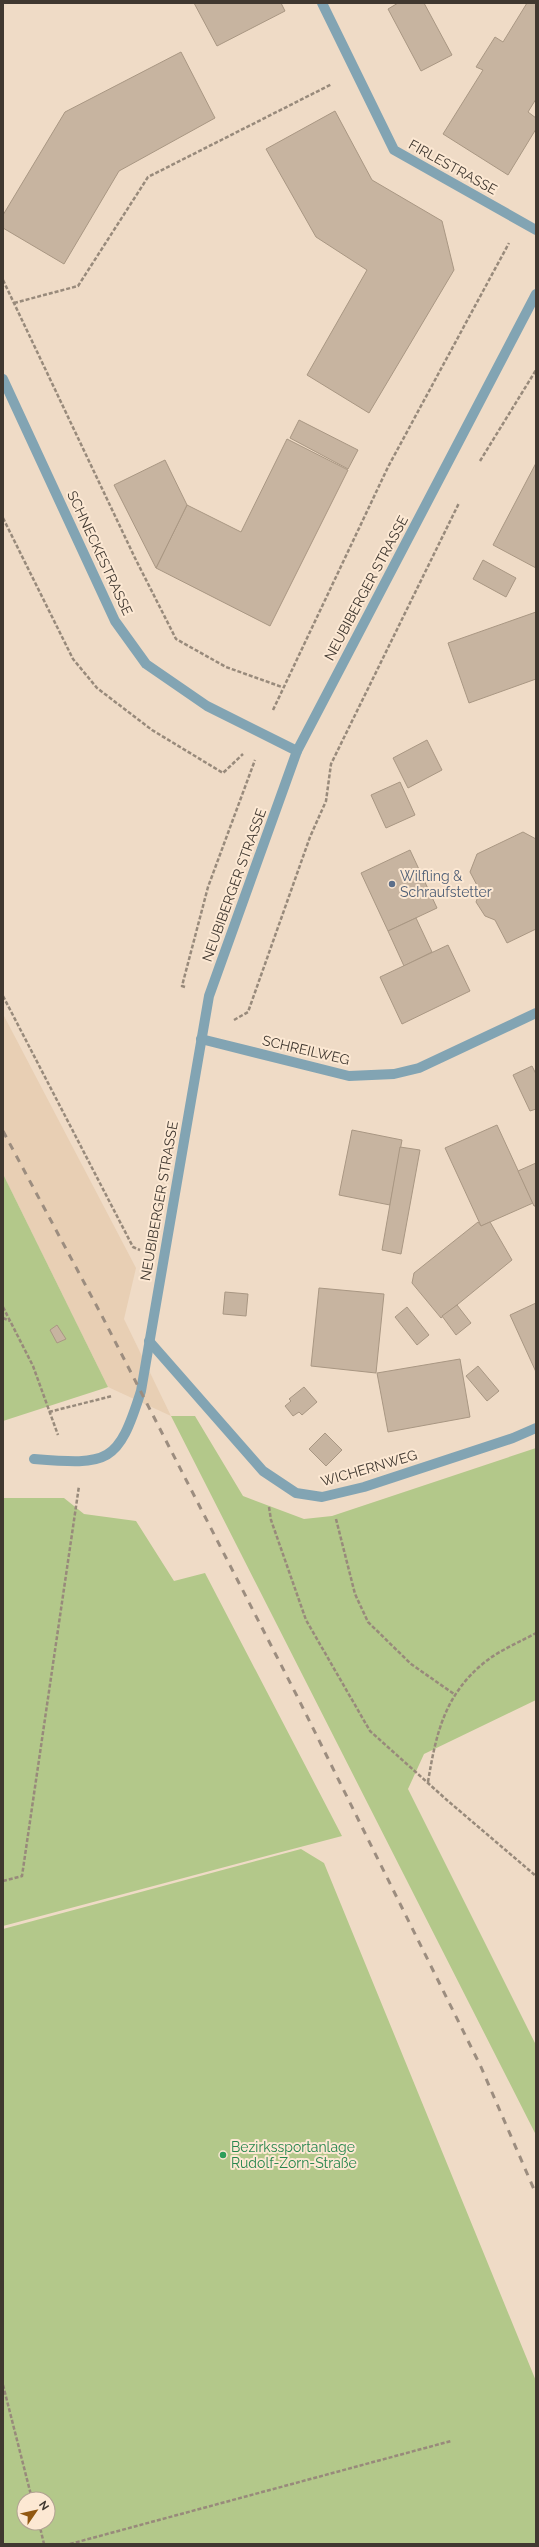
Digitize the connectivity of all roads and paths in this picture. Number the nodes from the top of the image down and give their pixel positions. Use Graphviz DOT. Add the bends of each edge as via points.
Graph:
graph roads {
  1 [pos="322,3"];
  2 [pos="355,72"];
  3 [pos="521,221"];
  4 [pos="536,230"];
  5 [pos="3,280"];
  6 [pos="536,294"];
  7 [pos="14,303"];
  8 [pos="536,370"];
  9 [pos="3,379"];
  10 [pos="7,394"];
  11 [pos="477,466"];
  12 [pos="460,501"];
  13 [pos="3,518"];
  14 [pos="282,687"];
  15 [pos="263,736"];
  16 [pos="297,750"];
  17 [pos="3,996"];
  18 [pos="209,996"];
  19 [pos="536,1013"];
  20 [pos="201,1039"];
  21 [pos="163,1260"];
  22 [pos="3,1307"];
  23 [pos="3,1318"];
  24 [pos="10,1321"];
  25 [pos="149,1341"];
  26 [pos="135,1411"];
  27 [pos="49,1412"];
  28 [pos="536,1428"];
  29 [pos="34,1459"];
  30 [pos="82,1463"];
  31 [pos="263,1471"];
  32 [pos="322,1497"];
  33 [pos="76,1502"];
  34 [pos="536,1633"];
  35 [pos="454,1694"];
  36 [pos="428,1782"];
  37 [pos="536,1876"];
  38 [pos="3,1881"];
  39 [pos="3,2385"];
  40 [pos="451,2441"];
  41 [pos="30,2491"];
  42 [pos="41,2531"];
  43 [pos="44,2544"];
  44 [pos="70,2544"];
  1 -- 2 [label="street, FIRLESTRASSE"];
  2 -- 3 [label="street, FIRLESTRASSE" via="394,150"];
  2 -- 7 [label="path" via="148,177 78,286"];
  3 -- 4 [label="street, FIRLESTRASSE"];
  3 -- 14 [label="path" via="388,467"];
  5 -- 7 [label="path"];
  6 -- 16 [label="street, NEUBIBERGER STRASSE"];
  7 -- 14 [label="path" via="176,639 226,667"];
  8 -- 11 [label="path"];
  9 -- 10 [label="street, SCHNECKESTRASSE"];
  10 -- 15 [label="street, SCHNECKESTRASSE" via="115,621 146,664 207,706"];
  12 -- 20 [label="path" via="331,764 326,801 310,837 248,1012"];
  13 -- 15 [label="path" via="73,659 97,688 152,730 223,773"];
  14 -- 15 [label="path"];
  15 -- 16 [label="street, SCHNECKESTRASSE"];
  15 -- 18 [label="path" via="245,793 208,887 182,986"];
  16 -- 18 [label="street, NEUBIBERGER STRASSE"];
  17 -- 21 [label="path" via="132,1247"];
  18 -- 20 [label="street, NEUBIBERGER STRASSE"];
  19 -- 20 [label="street, SCHREILWEG" via="419,1068 394,1074 349,1076"];
  20 -- 21 [label="street, NEUBIBERGER STRASSE"];
  21 -- 25 [label="street, NEUBIBERGER STRASSE"];
  22 -- 24 [label="path"];
  23 -- 24 [label="path"];
  24 -- 27 [label="path" via="33,1366"];
  25 -- 26 [label="street, NEUBIBERGER STRASSE"];
  25 -- 31 [label="street, WICHERNWEG"];
  26 -- 27 [label="path" via="116,1395"];
  26 -- 30 [label="street, NEUBIBERGER STRASSE" via="128,1431 110,1455"];
  27 -- 30 [label="path" via="60,1440"];
  28 -- 32 [label="street, WICHERNWEG" via="364,1487"];
  29 -- 30 [label="street, NEUBIBERGER STRASSE"];
  31 -- 32 [label="street, WICHERNWEG" via="296,1493"];
  31 -- 36 [label="path" via="271,1520 306,1620 370,1731"];
  32 -- 35 [label="path" via="335,1515 355,1594 368,1622 411,1664"];
  33 -- 38 [label="path" via="22,1876"];
  34 -- 35 [label="path" via="486,1661"];
  35 -- 36 [label="path" via="435,1739"];
  36 -- 37 [label="path"];
  39 -- 41 [label="path"];
  40 -- 44 [label="path"];
  42 -- 43 [label="path"];
}
